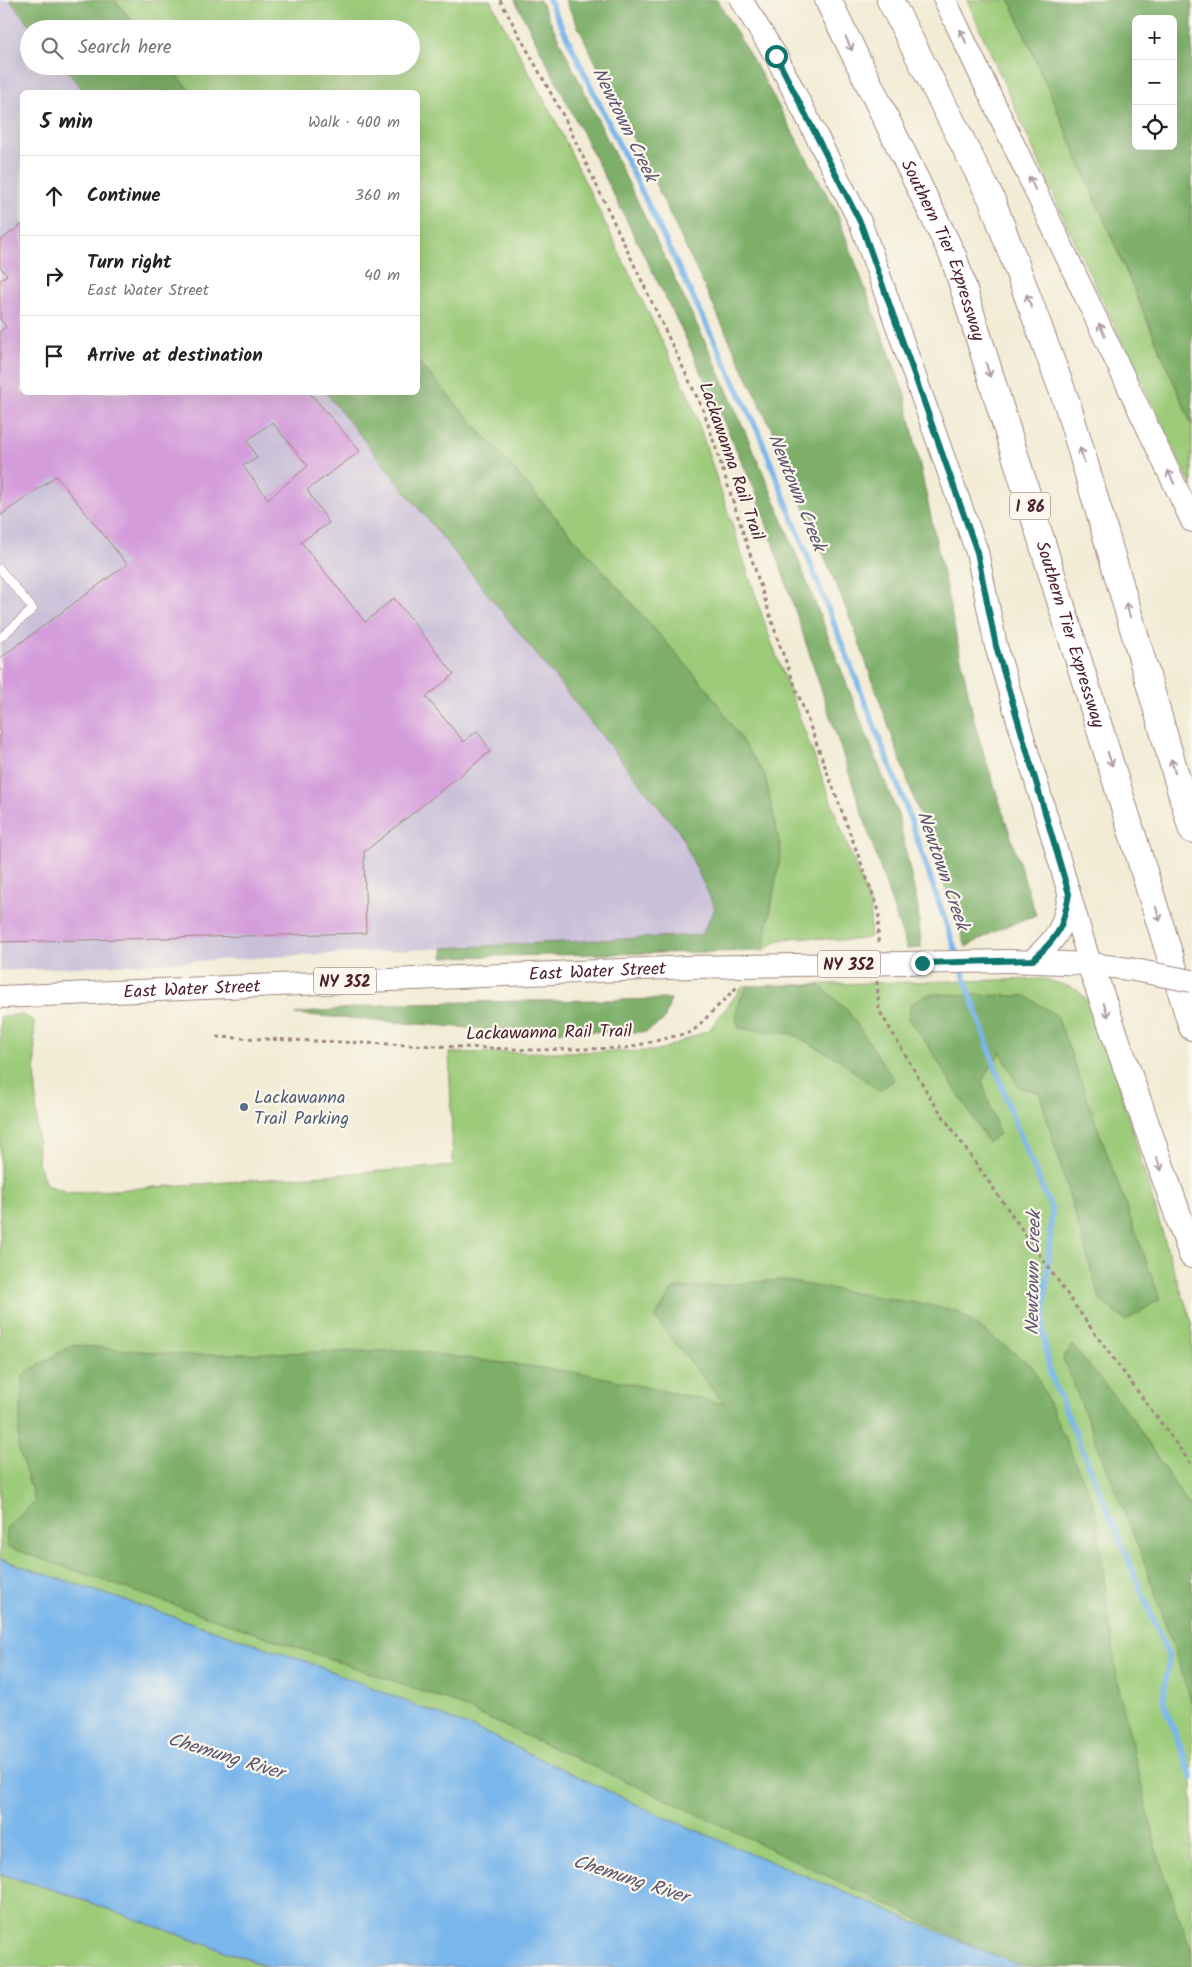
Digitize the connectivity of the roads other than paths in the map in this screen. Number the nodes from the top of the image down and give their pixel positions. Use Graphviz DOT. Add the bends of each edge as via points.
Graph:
graph roads {
  1 [pos="741,0"];
  2 [pos="828,0"];
  3 [pos="890,0"];
  4 [pos="946,0"];
  5 [pos="1192,521"];
  6 [pos="0,569"];
  7 [pos="0,638"];
  8 [pos="1192,830"];
  9 [pos="1069,894"];
  10 [pos="1033,960"];
  11 [pos="1090,964"];
  12 [pos="1192,981"];
  13 [pos="0,996"];
  14 [pos="1192,1027"];
  15 [pos="1192,1255"];
  1 -- 9 [label="main road" via="776,56 861,224 977,552 996,646"];
  2 -- 14 [label="highway, Southern Tier Expressway / I 86, one-way" via="954,258"];
  8 -- 3 [label="highway, one-way" via="1068,406 996,208"];
  5 -- 4 [label="main road, one-way"];
  6 -- 7 [label="lane" via="32,608"];
  9 -- 10 [label="main road" via="1064,920 1055,940"];
  9 -- 11 [label="main road"];
  10 -- 11 [label="main road, East Water Street / NY 352"];
  10 -- 13 [label="main road, East Water Street / NY 352, bridge" via="690,967"];
  11 -- 12 [label="main road, East Water Street / NY 352, bridge"];
  11 -- 15 [label="highway, one-way"];
}
